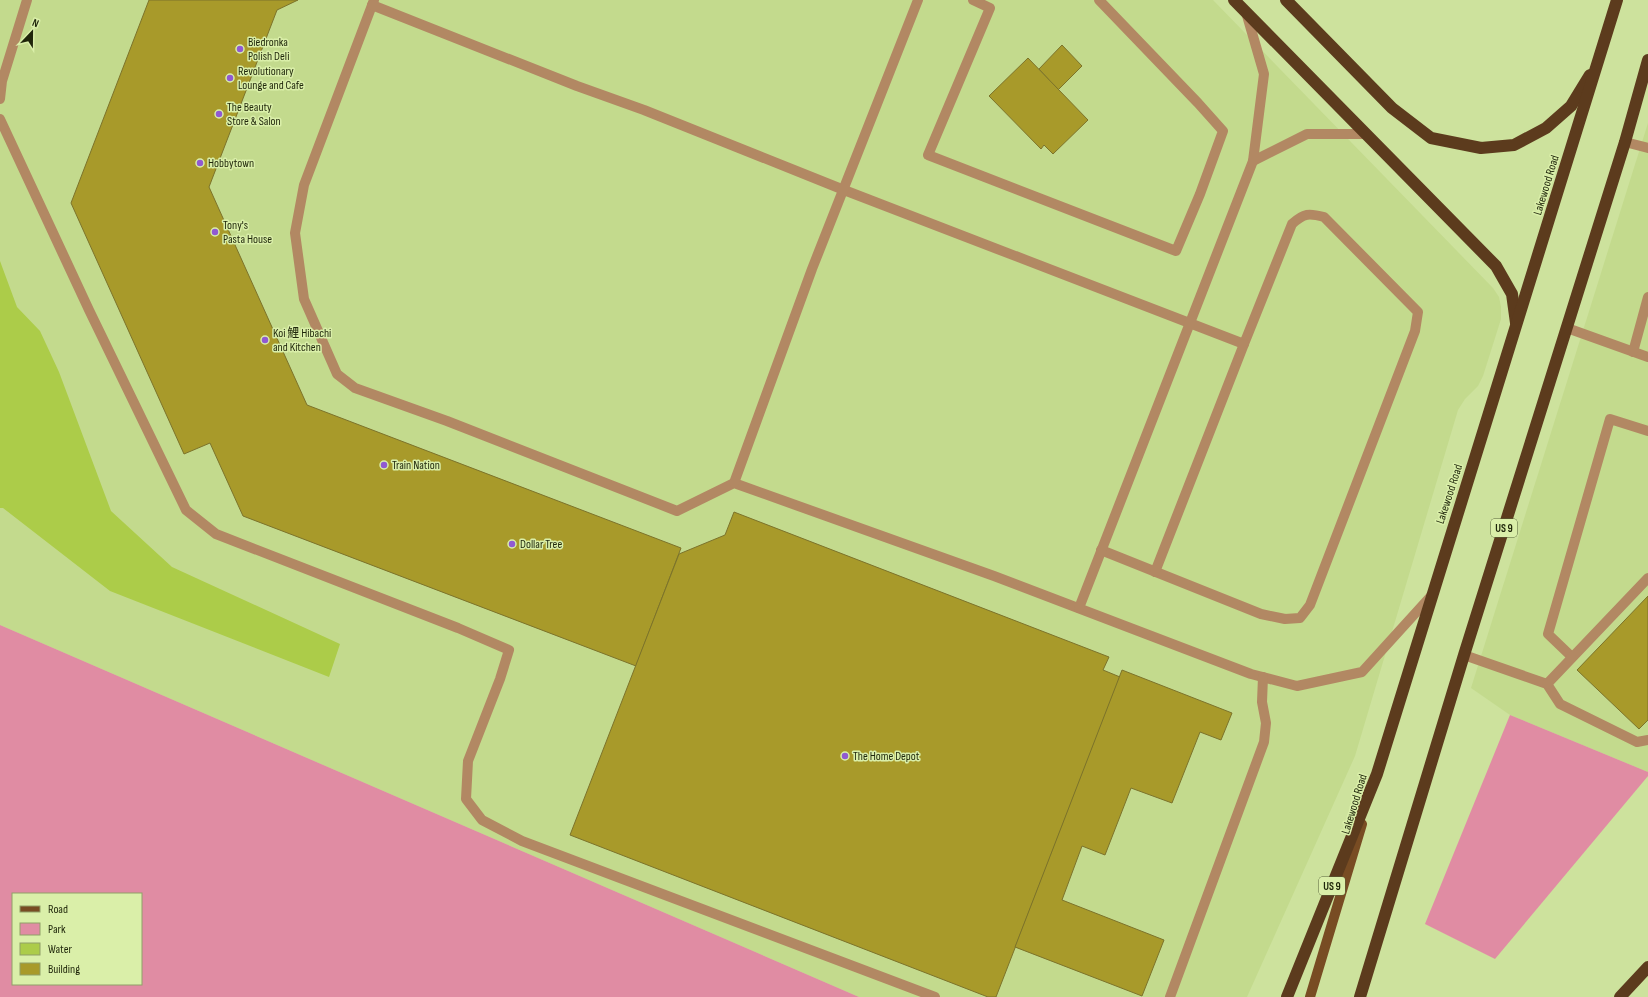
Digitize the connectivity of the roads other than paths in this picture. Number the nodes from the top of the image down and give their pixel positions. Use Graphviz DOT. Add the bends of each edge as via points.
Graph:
graph roads {
  1 [pos="27,0"];
  2 [pos="918,0"];
  3 [pos="973,0"];
  4 [pos="1099,0"];
  5 [pos="1234,0"];
  6 [pos="1286,0"];
  7 [pos="1617,0"];
  8 [pos="373,3"];
  9 [pos="1246,12"];
  10 [pos="1599,60"];
  11 [pos="1648,62"];
  12 [pos="0,99"];
  13 [pos="0,119"];
  14 [pos="1365,134"];
  15 [pos="1625,142"];
  16 [pos="1648,148"];
  17 [pos="1252,161"];
  18 [pos="844,190"];
  19 [pos="1648,297"];
  20 [pos="1190,322"];
  21 [pos="1517,326"];
  22 [pos="1567,328"];
  23 [pos="1244,344"];
  24 [pos="1633,352"];
  25 [pos="1648,357"];
  26 [pos="1648,430"];
  27 [pos="734,483"];
  28 [pos="1101,550"];
  29 [pos="1155,572"];
  30 [pos="1648,578"];
  31 [pos="1431,596"];
  32 [pos="1079,608"];
  33 [pos="1464,655"];
  34 [pos="1572,657"];
  35 [pos="1263,677"];
  36 [pos="1547,684"];
  37 [pos="1648,740"];
  38 [pos="1377,774"];
  39 [pos="1648,967"];
  40 [pos="935,997"];
  41 [pos="1170,997"];
  42 [pos="1287,997"];
  43 [pos="1310,997"];
  44 [pos="1360,997"];
  45 [pos="1620,997"];
  1 -- 12 [label="lane" via="2,81"];
  2 -- 18 [label="lane"];
  3 -- 4 [label="lane" via="990,8 928,155 1176,251 1223,131"];
  5 -- 9 [label="highway"];
  6 -- 10 [label="highway" via="1392,108 1431,138 1481,148 1514,144 1546,128 1571,106"];
  7 -- 10 [label="highway, Lakewood Road / US 9"];
  8 -- 18 [label="lane"];
  8 -- 27 [label="lane" via="304,185 295,233 304,299 337,374 356,388 677,511"];
  9 -- 14 [label="highway"];
  9 -- 17 [label="lane" via="1264,74"];
  10 -- 21 [label="highway, Lakewood Road / US 9"];
  11 -- 15 [label="highway, US 9"];
  13 -- 40 [label="lane" via="186,510 216,534 509,650 468,761 466,799 482,820 522,841"];
  14 -- 17 [label="lane" via="1307,134"];
  14 -- 21 [label="highway" via="1496,266 1512,294"];
  15 -- 16 [label="lane"];
  15 -- 22 [label="highway, US 9"];
  17 -- 20 [label="lane"];
  18 -- 20 [label="lane"];
  18 -- 27 [label="lane" via="812,269"];
  19 -- 24 [label="lane"];
  20 -- 23 [label="lane"];
  20 -- 28 [label="lane"];
  21 -- 31 [label="highway, Lakewood Road / US 9"];
  22 -- 24 [label="lane"];
  22 -- 33 [label="highway, US 9"];
  23 -- 29 [label="lane"];
  23 -- 29 [label="lane" via="1292,224 1299,217 1309,214 1324,217 1418,312 1415,331 1310,605 1300,618 1285,619 1261,614"];
  24 -- 25 [label="lane"];
  26 -- 34 [label="lane" via="1610,419 1548,634"];
  27 -- 32 [label="lane"];
  28 -- 29 [label="lane"];
  28 -- 32 [label="lane"];
  30 -- 34 [label="lane"];
  31 -- 35 [label="lane" via="1362,672 1297,686"];
  31 -- 38 [label="highway, Lakewood Road / US 9"];
  32 -- 35 [label="lane"];
  33 -- 36 [label="lane"];
  33 -- 44 [label="highway, US 9"];
  34 -- 36 [label="lane"];
  35 -- 41 [label="lane" via="1262,702 1266,723 1264,742"];
  36 -- 37 [label="lane" via="1560,704 1637,742"];
  38 -- 42 [label="highway, US 9"];
  38 -- 43 [label="main road, Lakewood Road"];
  39 -- 45 [label="highway"];
}
